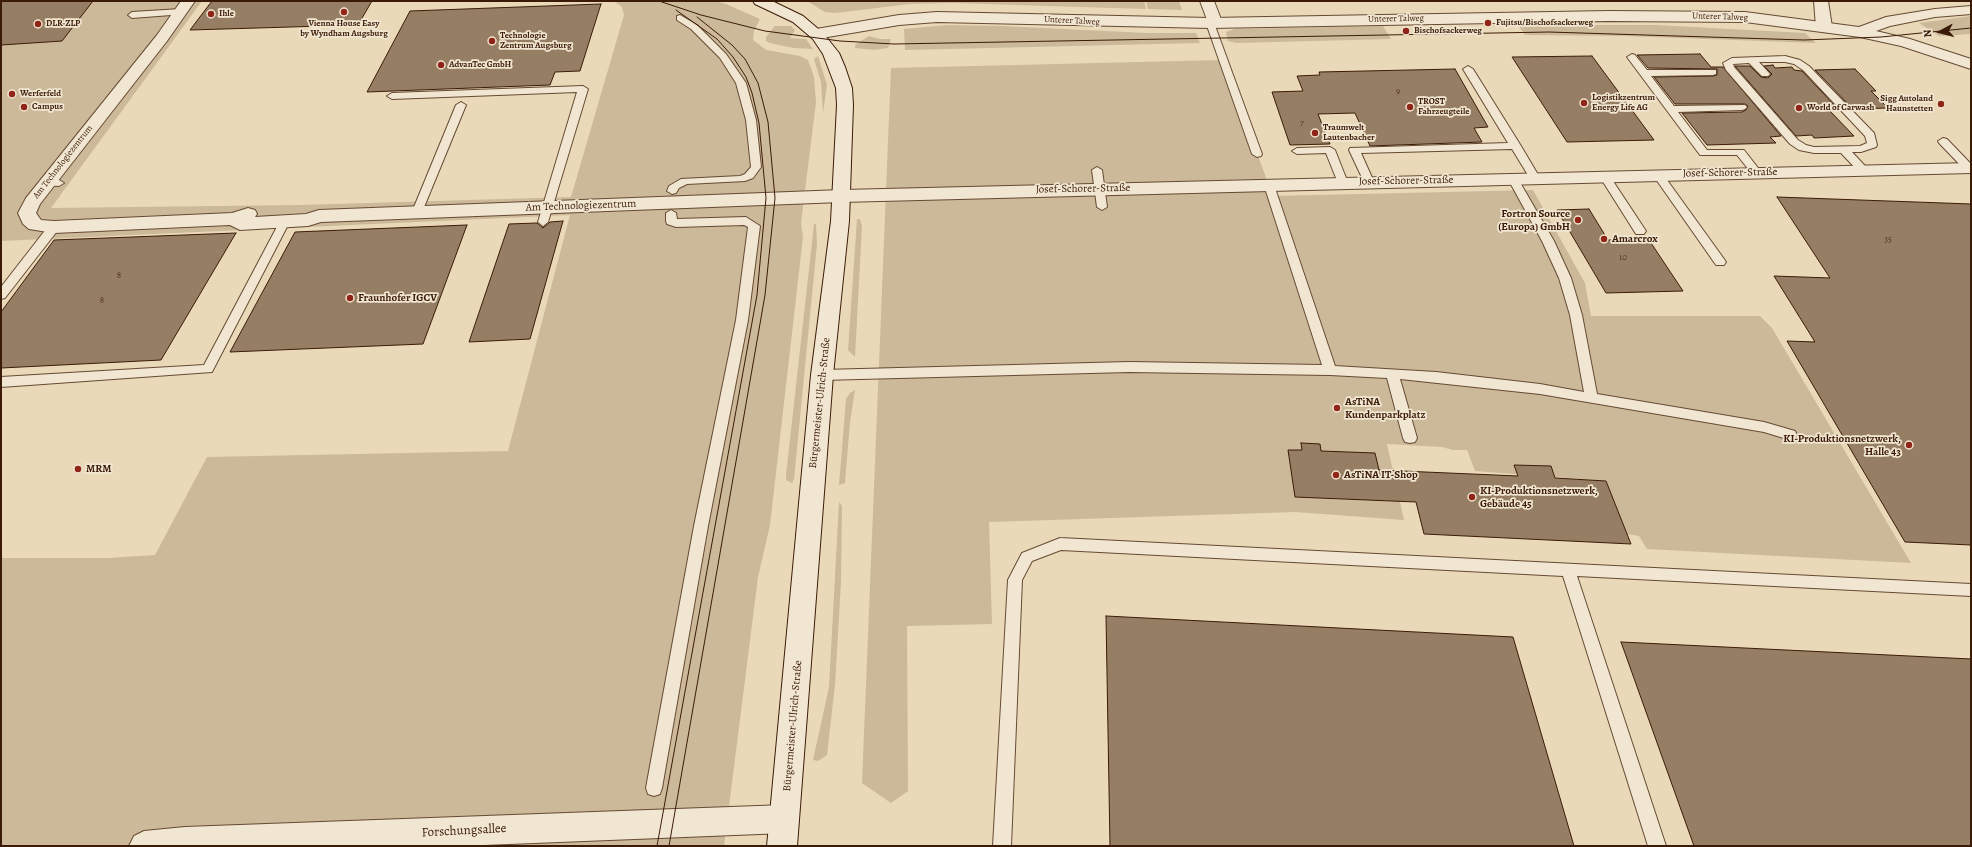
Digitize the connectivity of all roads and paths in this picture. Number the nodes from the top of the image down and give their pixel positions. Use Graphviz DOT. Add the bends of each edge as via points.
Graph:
graph roads {
  1 [pos="760,1"];
  2 [pos="1207,1"];
  3 [pos="1821,1"];
  4 [pos="185,6"];
  5 [pos="1971,10"];
  6 [pos="132,15"];
  7 [pos="680,18"];
  8 [pos="1212,22"];
  9 [pos="1824,26"];
  10 [pos="1860,32"];
  11 [pos="816,34"];
  12 [pos="1632,57"];
  13 [pos="1752,60"];
  14 [pos="1971,64"];
  15 [pos="1468,69"];
  16 [pos="1713,72"];
  17 [pos="1644,73"];
  18 [pos="1765,74"];
  19 [pos="392,96"];
  20 [pos="461,105"];
  21 [pos="1742,108"];
  22 [pos="1671,109"];
  23 [pos="1823,138"];
  24 [pos="1943,141"];
  25 [pos="1516,146"];
  26 [pos="1838,149"];
  27 [pos="1297,150"];
  28 [pos="1257,154"];
  29 [pos="1970,168"];
  30 [pos="1097,170"];
  31 [pos="1863,170"];
  32 [pos="1757,173"];
  33 [pos="1658,175"];
  34 [pos="1605,176"];
  35 [pos="1534,178"];
  36 [pos="1513,179"];
  37 [pos="1369,182"];
  38 [pos="1343,183"];
  39 [pos="1269,185"];
  40 [pos="1100,189"];
  41 [pos="672,191"];
  42 [pos="842,196"];
  43 [pos="1102,207"];
  44 [pos="417,212"];
  45 [pos="671,213"];
  46 [pos="545,215"];
  47 [pos="319,216"];
  48 [pos="234,220"];
  49 [pos="285,221"];
  50 [pos="54,226"];
  51 [pos="1640,231"];
  52 [pos="1720,262"];
  53 [pos="1,295"];
  54 [pos="1330,370"];
  55 [pos="1392,374"];
  56 [pos="822,375"];
  57 [pos="1,382"];
  58 [pos="1591,397"];
  59 [pos="1790,435"];
  60 [pos="1410,438"];
  61 [pos="1568,570"];
  62 [pos="1971,590"];
  63 [pos="654,788"];
  64 [pos="784,833"];
  65 [pos="144,846"];
  66 [pos="1002,846"];
  67 [pos="1657,846"];
  1 -- 11 [label="street, Bürgermeister-Ulrich-Straße" via="798,20"];
  2 -- 8 [label="street"];
  3 -- 9 [label="street"];
  4 -- 6 [label="lane"];
  4 -- 50 [label="street, Am Technologiezentrum" via="53,183 32,202 27,213 30,220 36,225"];
  5 -- 10 [label="street" via="1935,13 1886,22"];
  7 -- 41 [label="lane" via="694,27 723,56 741,83 751,120 756,167 749,176 741,179 685,181 674,186"];
  8 -- 9 [label="street, Unterer Talweg" via="1653,16 1745,18"];
  8 -- 11 [label="street, Unterer Talweg" via="938,17 900,20"];
  8 -- 28 [label="lane" via="1227,74"];
  9 -- 10 [label="street, Unterer Talweg"];
  10 -- 14 [label="street, Unterer Talweg" via="1904,42"];
  11 -- 42 [label="street, Bürgermeister-Ulrich-Straße" via="831,53 844,88 846,105"];
  12 -- 17 [label="lane"];
  13 -- 18 [label="lane"];
  13 -- 26 [label="lane" via="1732,61 1728,63 1729,68 1794,142 1803,148"];
  13 -- 26 [label="lane" via="1785,59 1797,62 1806,68 1870,135 1872,145"];
  15 -- 25 [label="lane"];
  16 -- 17 [label="lane"];
  17 -- 22 [label="lane"];
  19 -- 46 [label="lane" via="583,89"];
  20 -- 44 [label="lane"];
  21 -- 22 [label="lane"];
  22 -- 32 [label="lane" via="1704,153 1740,152"];
  23 -- 26 [label="lane"];
  24 -- 29 [label="lane"];
  25 -- 35 [label="lane"];
  25 -- 37 [label="lane" via="1354,150"];
  26 -- 31 [label="lane"];
  27 -- 38 [label="lane" via="1330,150"];
  29 -- 31 [label="street, Josef-Schorer-Straße"];
  30 -- 40 [label="lane"];
  31 -- 32 [label="street, Josef-Schorer-Straße"];
  32 -- 33 [label="street, Josef-Schorer-Straße"];
  33 -- 34 [label="street, Josef-Schorer-Straße"];
  33 -- 52 [label="lane"];
  34 -- 35 [label="street, Josef-Schorer-Straße"];
  34 -- 51 [label="lane"];
  35 -- 36 [label="street, Josef-Schorer-Straße"];
  36 -- 37 [label="street, Josef-Schorer-Straße"];
  36 -- 58 [label="lane" via="1548,241 1565,278 1576,316"];
  37 -- 38 [label="street, Josef-Schorer-Straße"];
  38 -- 39 [label="street, Josef-Schorer-Straße"];
  39 -- 40 [label="street, Josef-Schorer-Straße"];
  39 -- 54 [label="lane"];
  40 -- 42 [label="street, Josef-Schorer-Straße"];
  40 -- 43 [label="lane"];
  42 -- 46 [label="street, Am Technologiezentrum"];
  42 -- 56 [label="street, Bürgermeister-Ulrich-Straße"];
  44 -- 46 [label="street, Am Technologiezentrum"];
  44 -- 47 [label="street, Am Technologiezentrum"];
  45 -- 63 [label="lane" via="671,221 676,223 746,221 754,226 742,320 701,526"];
  47 -- 48 [label="street, Am Technologiezentrum" via="313,211 245,214"];
  47 -- 49 [label="street, Am Technologiezentrum" via="308,220"];
  48 -- 49 [label="street, Am Technologiezentrum" via="240,224"];
  48 -- 50 [label="street, Am Technologiezentrum"];
  49 -- 57 [label="lane" via="208,369"];
  50 -- 53 [label="lane"];
  54 -- 55 [label="lane"];
  54 -- 56 [label="lane" via="1128,367"];
  55 -- 58 [label="lane" via="1540,388"];
  55 -- 60 [label="lane"];
  56 -- 64 [label="street, Bürgermeister-Ulrich-Straße"];
  58 -- 59 [label="lane" via="1764,427"];
  61 -- 62 [label="lane"];
  61 -- 66 [label="lane" via="1060,544 1027,557 1015,580"];
  61 -- 67 [label="lane"];
  64 -- 65 [label="street, Forschungsallee" via="185,842"];
}
